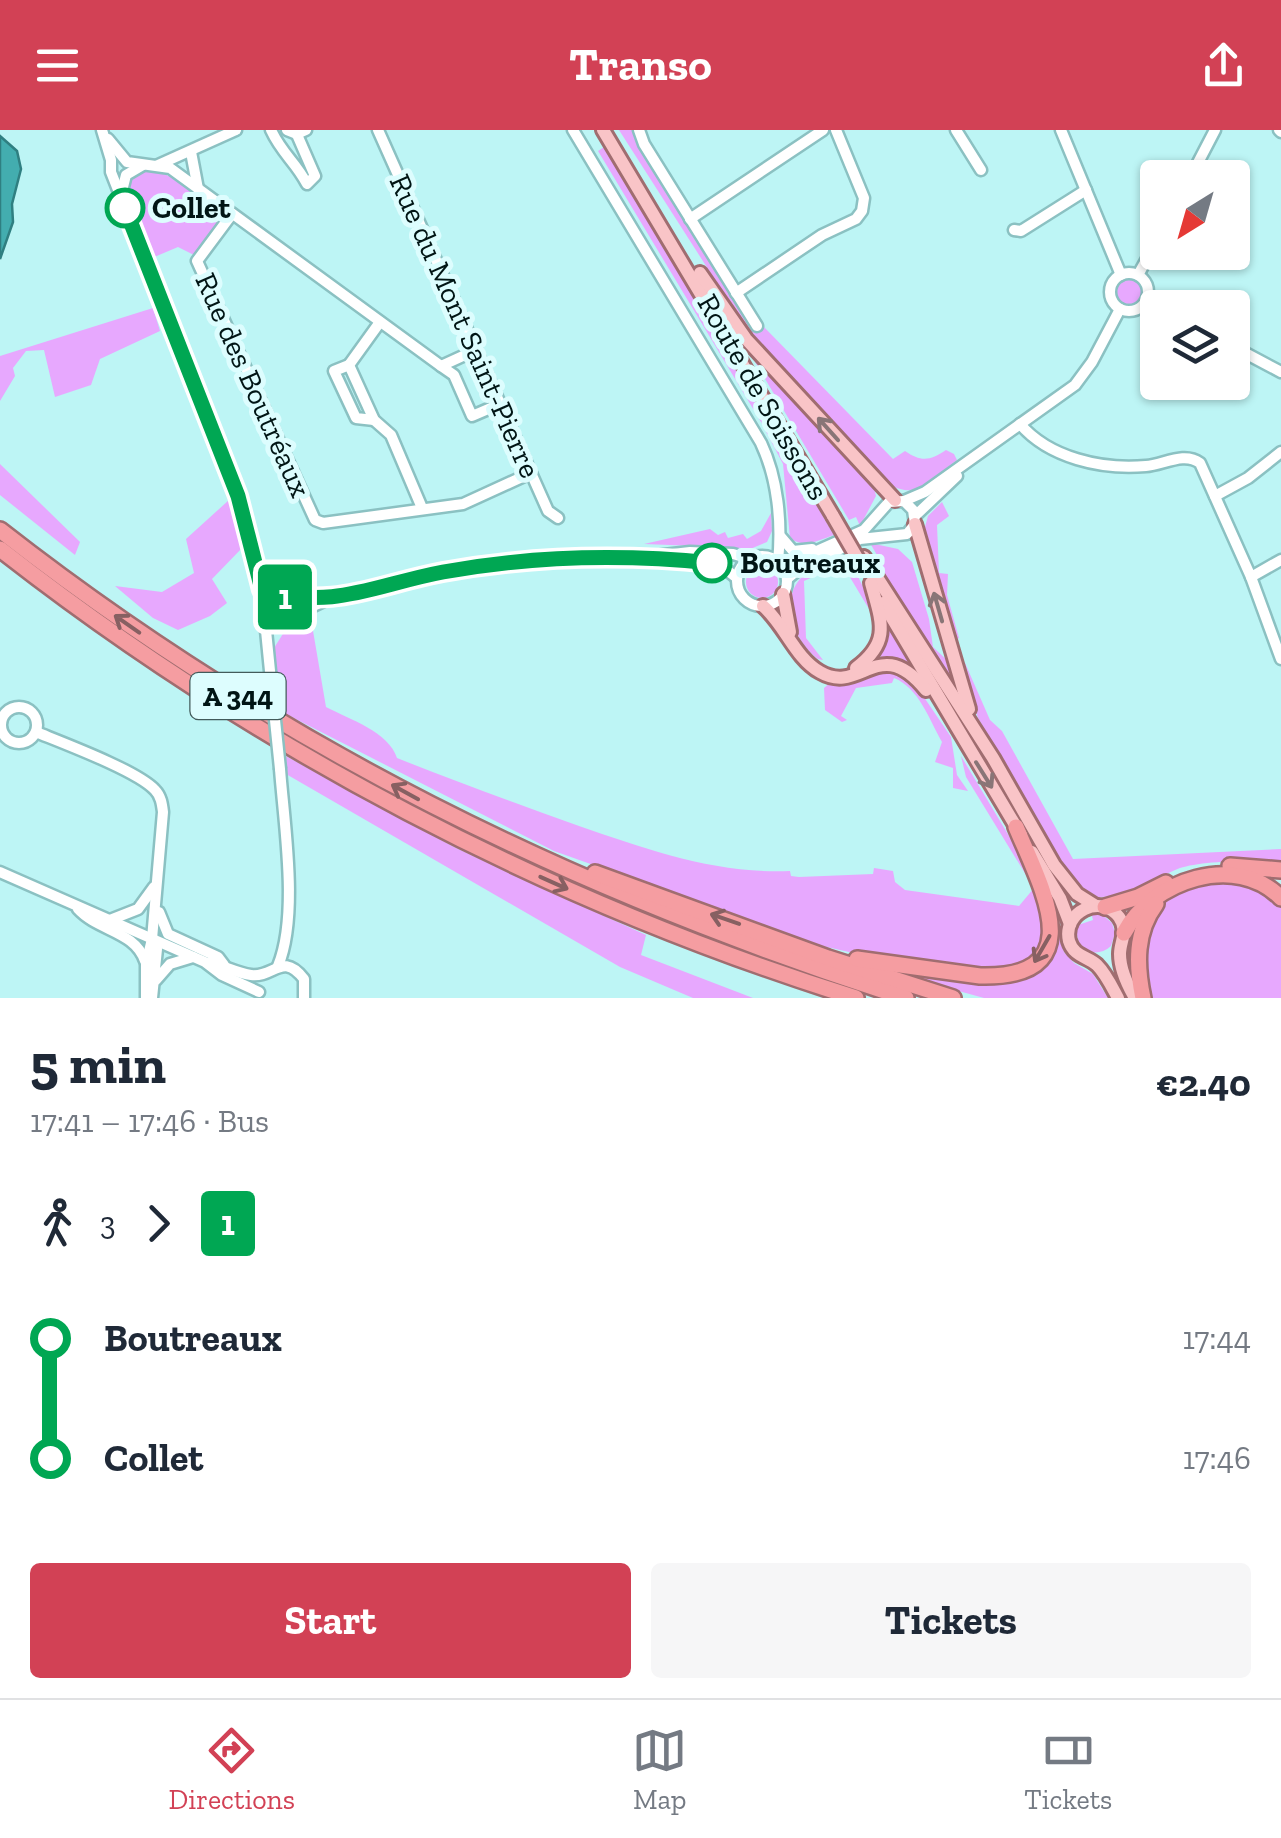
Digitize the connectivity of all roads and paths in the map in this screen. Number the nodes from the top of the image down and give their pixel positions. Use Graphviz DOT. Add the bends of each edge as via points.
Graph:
graph roads {
  1 [pos="102,130"];
  2 [pos="236,130"];
  3 [pos="270,130"];
  4 [pos="378,130"];
  5 [pos="573,130"];
  6 [pos="607,130"];
  7 [pos="639,130"];
  8 [pos="822,130"];
  9 [pos="836,130"];
  10 [pos="956,130"];
  11 [pos="1061,130"];
  12 [pos="1216,130"];
  13 [pos="296,131"];
  14 [pos="190,152"];
  15 [pos="1200,160"];
  16 [pos="158,164"];
  17 [pos="124,169"];
  18 [pos="981,170"];
  19 [pos="198,188"];
  20 [pos="1086,190"];
  21 [pos="232,214"];
  22 [pos="690,219"];
  23 [pos="1014,230"];
  24 [pos="681,246"];
  25 [pos="1141,270"];
  26 [pos="1120,275"];
  27 [pos="1138,276"];
  28 [pos="1147,290"];
  29 [pos="736,293"];
  30 [pos="1140,306"];
  31 [pos="1120,309"];
  32 [pos="380,322"];
  33 [pos="757,326"];
  34 [pos="476,350"];
  35 [pos="1250,356"];
  36 [pos="442,366"];
  37 [pos="1281,372"];
  38 [pos="500,404"];
  39 [pos="1020,424"];
  40 [pos="1281,452"];
  41 [pos="531,473"];
  42 [pos="1214,496"];
  43 [pos="899,501"];
  44 [pos="422,508"];
  45 [pos="836,515"];
  46 [pos="878,516"];
  47 [pos="558,518"];
  48 [pos="915,520"];
  49 [pos="0,530"];
  50 [pos="780,534"];
  51 [pos="888,535"];
  52 [pos="829,545"];
  53 [pos="0,549"];
  54 [pos="652,557"];
  55 [pos="755,557"];
  56 [pos="861,559"];
  57 [pos="1281,560"];
  58 [pos="779,563"];
  59 [pos="1251,577"];
  60 [pos="736,578"];
  61 [pos="787,579"];
  62 [pos="871,582"];
  63 [pos="262,590"];
  64 [pos="783,594"];
  65 [pos="327,600"];
  66 [pos="763,606"];
  67 [pos="267,622"];
  68 [pos="792,639"];
  69 [pos="1281,660"];
  70 [pos="829,676"];
  71 [pos="952,723"];
  72 [pos="36,732"];
  73 [pos="993,758"];
  74 [pos="1016,826"];
  75 [pos="492,836"];
  76 [pos="1281,870"];
  77 [pos="0,872"];
  78 [pos="156,882"];
  79 [pos="1161,896"];
  80 [pos="1281,898"];
  81 [pos="74,905"];
  82 [pos="1100,906"];
  83 [pos="110,920"];
  84 [pos="1070,924"];
  85 [pos="152,939"];
  86 [pos="1122,941"];
  87 [pos="807,948"];
  88 [pos="284,950"];
  89 [pos="199,960"];
  90 [pos="1094,962"];
  91 [pos="146,964"];
  92 [pos="224,965"];
  93 [pos="278,966"];
  94 [pos="292,968"];
  95 [pos="264,975"];
  96 [pos="816,986"];
  97 [pos="151,994"];
  98 [pos="260,995"];
  99 [pos="304,998"];
  100 [pos="831,998"];
  101 [pos="856,998"];
  102 [pos="906,998"];
  103 [pos="953,998"];
  104 [pos="1118,998"];
  105 [pos="1135,998"];
  106 [pos="1143,998"];
  1 -- 17 [label="street"];
  1 -- 17 [label="street" via="110,169"];
  2 -- 14 [label="street"];
  3 -- 13 [label="street" via="308,184 315,176"];
  4 -- 34 [label="street, Rue du Mont Saint-Pierre"];
  5 -- 50 [label="street" via="761,443 772,471"];
  6 -- 24 [label="main road, Route de Soissons"];
  6 -- 45 [label="main road, Route de Soissons"];
  7 -- 22 [label="street"];
  8 -- 22 [label="street"];
  9 -- 29 [label="street" via="864,198 862,211"];
  10 -- 18 [label="street"];
  11 -- 20 [label="street"];
  12 -- 15 [label="street"];
  14 -- 16 [label="street"];
  14 -- 19 [label="street"];
  16 -- 17 [label="street"];
  16 -- 19 [label="street"];
  17 -- 63 [label="street" via="121,196 238,496"];
  19 -- 21 [label="street"];
  20 -- 23 [label="street"];
  20 -- 26 [label="street"];
  21 -- 32 [label="street"];
  21 -- 44 [label="street, Rue des Boutréaux" via="197,262 311,514 323,523"];
  22 -- 29 [label="street"];
  43 -- 24 [label="main road, one-way" via="746,339"];
  24 -- 45 [label="main road, Route de Soissons"];
  25 -- 27 [label="street"];
  26 -- 27 [label="street"];
  26 -- 31 [label="street" via="1110,288"];
  27 -- 28 [label="street"];
  29 -- 33 [label="street"];
  30 -- 31 [label="street"];
  31 -- 39 [label="street" via="1075,385"];
  32 -- 36 [label="street"];
  32 -- 44 [label="street" via="349,365 374,420 391,435"];
  34 -- 36 [label="street"];
  34 -- 38 [label="street, Rue du Mont Saint-Pierre"];
  35 -- 37 [label="street"];
  36 -- 38 [label="street" via="454,375 472,416"];
  38 -- 41 [label="street, Rue du Mont Saint-Pierre"];
  39 -- 42 [label="street" via="1054,450 1104,466 1196,460"];
  39 -- 43 [label="street" via="925,492"];
  39 -- 48 [label="street" via="930,499"];
  40 -- 42 [label="street"];
  41 -- 44 [label="street, Rue des Boutréaux" via="463,504"];
  41 -- 47 [label="street, Rue du Mont Saint-Pierre"];
  42 -- 59 [label="street"];
  43 -- 46 [label="street" via="884,505"];
  43 -- 48 [label="street"];
  45 -- 56 [label="main road, Route de Soissons, bridge"];
  46 -- 51 [label="street"];
  46 -- 52 [label="street"];
  48 -- 51 [label="street" via="907,534"];
  73 -- 48 [label="main road, one-way" via="962,691"];
  75 -- 49 [label="highway, A 344, one-way" via="207,678"];
  50 -- 52 [label="street" via="793,551"];
  50 -- 55 [label="street"];
  50 -- 58 [label="street"];
  51 -- 61 [label="street" via="832,551"];
  52 -- 58 [label="street"];
  53 -- 96 [label="highway, A 344, one-way" via="200,691 415,815 617,911"];
  54 -- 55 [label="street"];
  54 -- 60 [label="street" via="719,564"];
  54 -- 65 [label="street" via="522,561"];
  55 -- 58 [label="street"];
  55 -- 60 [label="street"];
  56 -- 62 [label="main road, Route de Soissons"];
  56 -- 73 [label="main road, Route de Soissons"];
  57 -- 59 [label="street"];
  58 -- 61 [label="street"];
  59 -- 69 [label="street"];
  60 -- 66 [label="street" via="743,598"];
  61 -- 64 [label="street"];
  62 -- 70 [label="main road" via="880,642 855,668"];
  62 -- 71 [label="main road, Route de Soissons"];
  63 -- 65 [label="street"];
  63 -- 67 [label="street"];
  64 -- 66 [label="street"];
  64 -- 68 [label="main road"];
  65 -- 67 [label="street"];
  66 -- 68 [label="main road"];
  67 -- 88 [label="street, bridge" via="288,880"];
  68 -- 70 [label="main road" via="808,663"];
  70 -- 71 [label="main road" via="878,665 906,668"];
  71 -- 74 [label="main road, Route de Soissons, one-way"];
  72 -- 78 [label="street" via="153,787 163,812"];
  73 -- 82 [label="main road, Route de Soissons" via="1066,882"];
  74 -- 84 [label="main road, Route de Soissons"];
  74 -- 87 [label="highway, one-way" via="1051,914 1050,940 1030,967 980,976"];
  87 -- 75 [label="highway, one-way"];
  75 -- 102 [label="highway, A 344" via="700,928"];
  76 -- 82 [label="highway" via="1202,868"];
  77 -- 81 [label="street"];
  78 -- 83 [label="street" via="138,910"];
  78 -- 85 [label="street"];
  78 -- 92 [label="street" via="168,934"];
  79 -- 80 [label="highway" via="1202,876 1238,874"];
  79 -- 86 [label="highway" via="1136,914"];
  79 -- 106 [label="highway" via="1139,938"];
  81 -- 83 [label="street"];
  81 -- 91 [label="street" via="86,919 138,946"];
  82 -- 84 [label="main road" via="1080,911"];
  82 -- 86 [label="main road" via="1119,917"];
  83 -- 85 [label="street"];
  84 -- 90 [label="main road" via="1071,946"];
  85 -- 89 [label="street"];
  85 -- 91 [label="street"];
  85 -- 97 [label="street" via="157,949"];
  86 -- 90 [label="main road" via="1113,956"];
  86 -- 105 [label="main road" via="1122,966"];
  87 -- 103 [label="highway"];
  88 -- 93 [label="street"];
  88 -- 94 [label="street"];
  89 -- 92 [label="street"];
  89 -- 97 [label="street" via="170,964"];
  89 -- 98 [label="street"];
  90 -- 104 [label="main road"];
  91 -- 97 [label="street"];
  92 -- 95 [label="street"];
  93 -- 94 [label="street"];
  93 -- 95 [label="street"];
  94 -- 99 [label="street" via="304,980"];
  95 -- 98 [label="street"];
  96 -- 100 [label="highway"];
  96 -- 101 [label="highway, A 344"];
}
